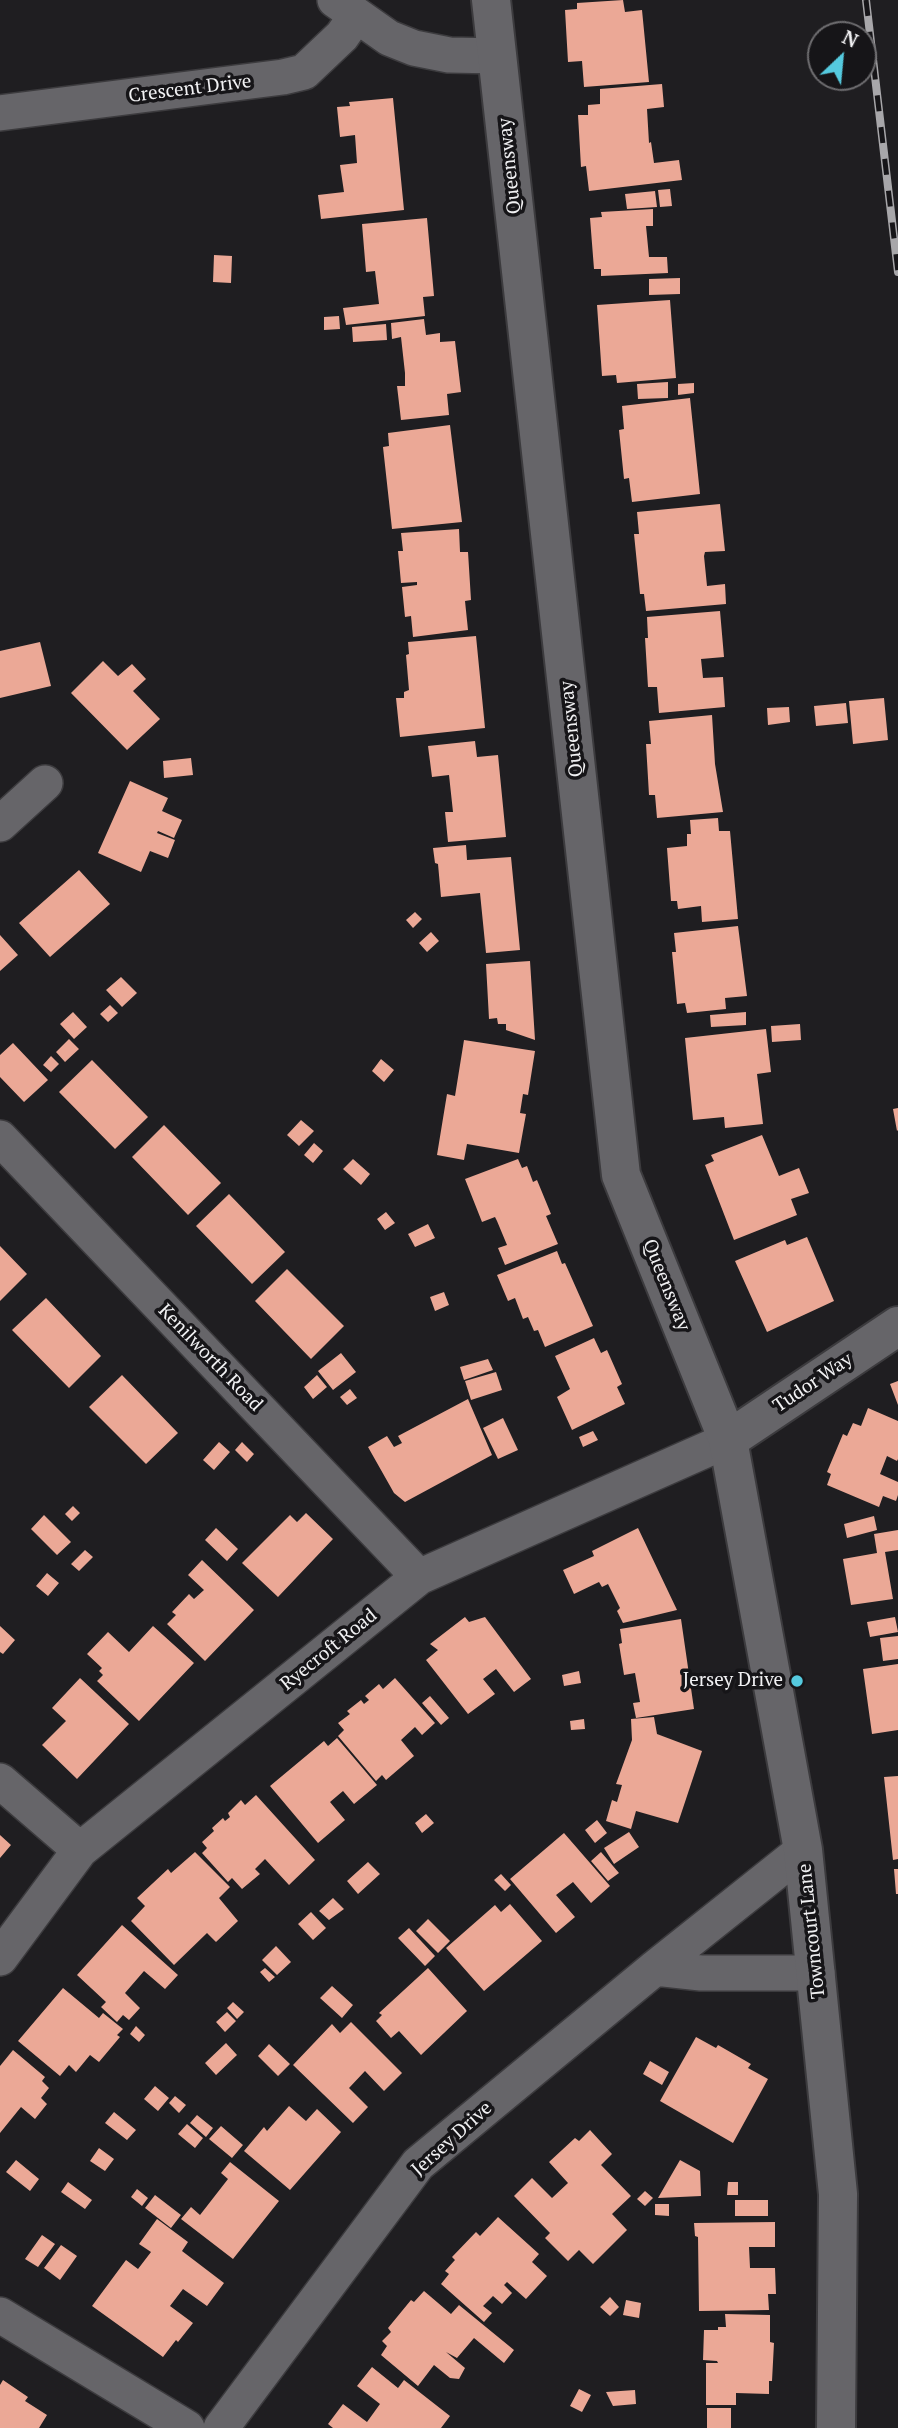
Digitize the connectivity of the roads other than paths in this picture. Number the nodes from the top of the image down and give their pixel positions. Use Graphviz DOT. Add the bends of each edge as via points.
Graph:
graph roads {
  1 [pos="491,0"];
  2 [pos="345,8"];
  3 [pos="498,56"];
  4 [pos="0,113"];
  5 [pos="46,783"];
  6 [pos="0,824"];
  7 [pos="0,1138"];
  8 [pos="898,1326"];
  9 [pos="728,1440"];
  10 [pos="419,1577"];
  11 [pos="0,1781"];
  12 [pos="80,1850"];
  13 [pos="803,1850"];
  14 [pos="0,1958"];
  15 [pos="655,1968"];
  16 [pos="817,1973"];
  17 [pos="0,2315"];
  18 [pos="187,2428"];
  19 [pos="220,2428"];
  20 [pos="836,2428"];
  1 -- 3 [label="street, Queensway"];
  2 -- 3 [label="street" via="389,38 414,48 449,55"];
  2 -- 4 [label="street, Crescent Drive" via="342,36 304,72"];
  3 -- 9 [label="street, Queensway" via="621,1175"];
  5 -- 6 [label="street"];
  7 -- 10 [label="street, Kenilworth Road"];
  8 -- 9 [label="street, Tudor Way"];
  9 -- 10 [label="street, Ryecroft Road"];
  9 -- 13 [label="street, Towncourt Lane"];
  10 -- 12 [label="street, Ryecroft Road"];
  11 -- 12 [label="street"];
  12 -- 14 [label="street, Ryecroft Road"];
  13 -- 15 [label="street, Jersey Drive"];
  13 -- 16 [label="street, Towncourt Lane"];
  15 -- 16 [label="street" via="701,1973"];
  15 -- 19 [label="street, Jersey Drive" via="418,2164"];
  16 -- 20 [label="street, Towncourt Lane" via="838,2194"];
  17 -- 18 [label="street"];
}
